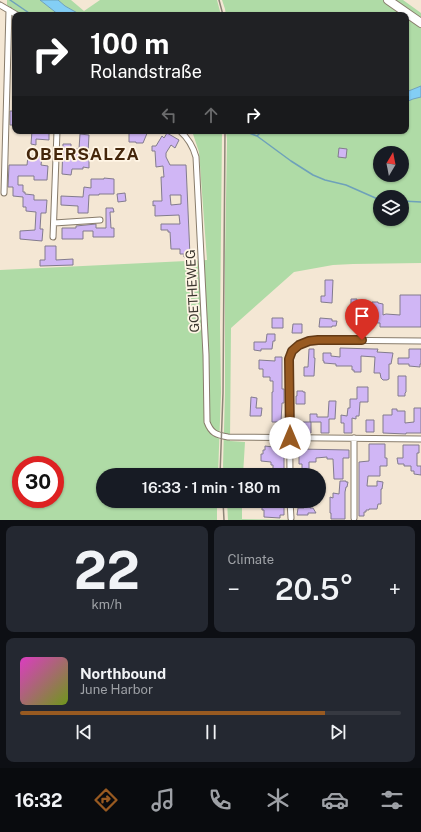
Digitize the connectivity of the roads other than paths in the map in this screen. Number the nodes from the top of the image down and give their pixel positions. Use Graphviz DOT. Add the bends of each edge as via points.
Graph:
graph roads {
  1 [pos="388,0"];
  2 [pos="0,5"];
  3 [pos="9,10"];
  4 [pos="12,12"];
  5 [pos="405,12"];
  6 [pos="409,15"];
  7 [pos="421,23"];
  8 [pos="57,134"];
  9 [pos="183,134"];
  10 [pos="4,193"];
  11 [pos="100,220"];
  12 [pos="54,223"];
  13 [pos="53,237"];
  14 [pos="421,341"];
  15 [pos="290,438"];
  16 [pos="354,438"];
  17 [pos="421,439"];
  18 [pos="290,468"];
  19 [pos="290,508"];
  20 [pos="290,518"];
  21 [pos="354,518"];
  1 -- 5 [label="main road"];
  2 -- 3 [label="street"];
  3 -- 4 [label="street"];
  3 -- 10 [label="street"];
  6 -- 7 [label="main road"];
  8 -- 12 [label="street"];
  9 -- 15 [label="street, GOETHEWEG" via="196,157 206,355 206,422 209,429 221,436"];
  11 -- 12 [label="street"];
  12 -- 13 [label="street"];
  14 -- 15 [label="street" via="318,340 299,345 292,351 289,359"];
  15 -- 16 [label="street"];
  15 -- 18 [label="street"];
  16 -- 17 [label="street"];
  16 -- 21 [label="street"];
  19 -- 20 [label="street"];
}
